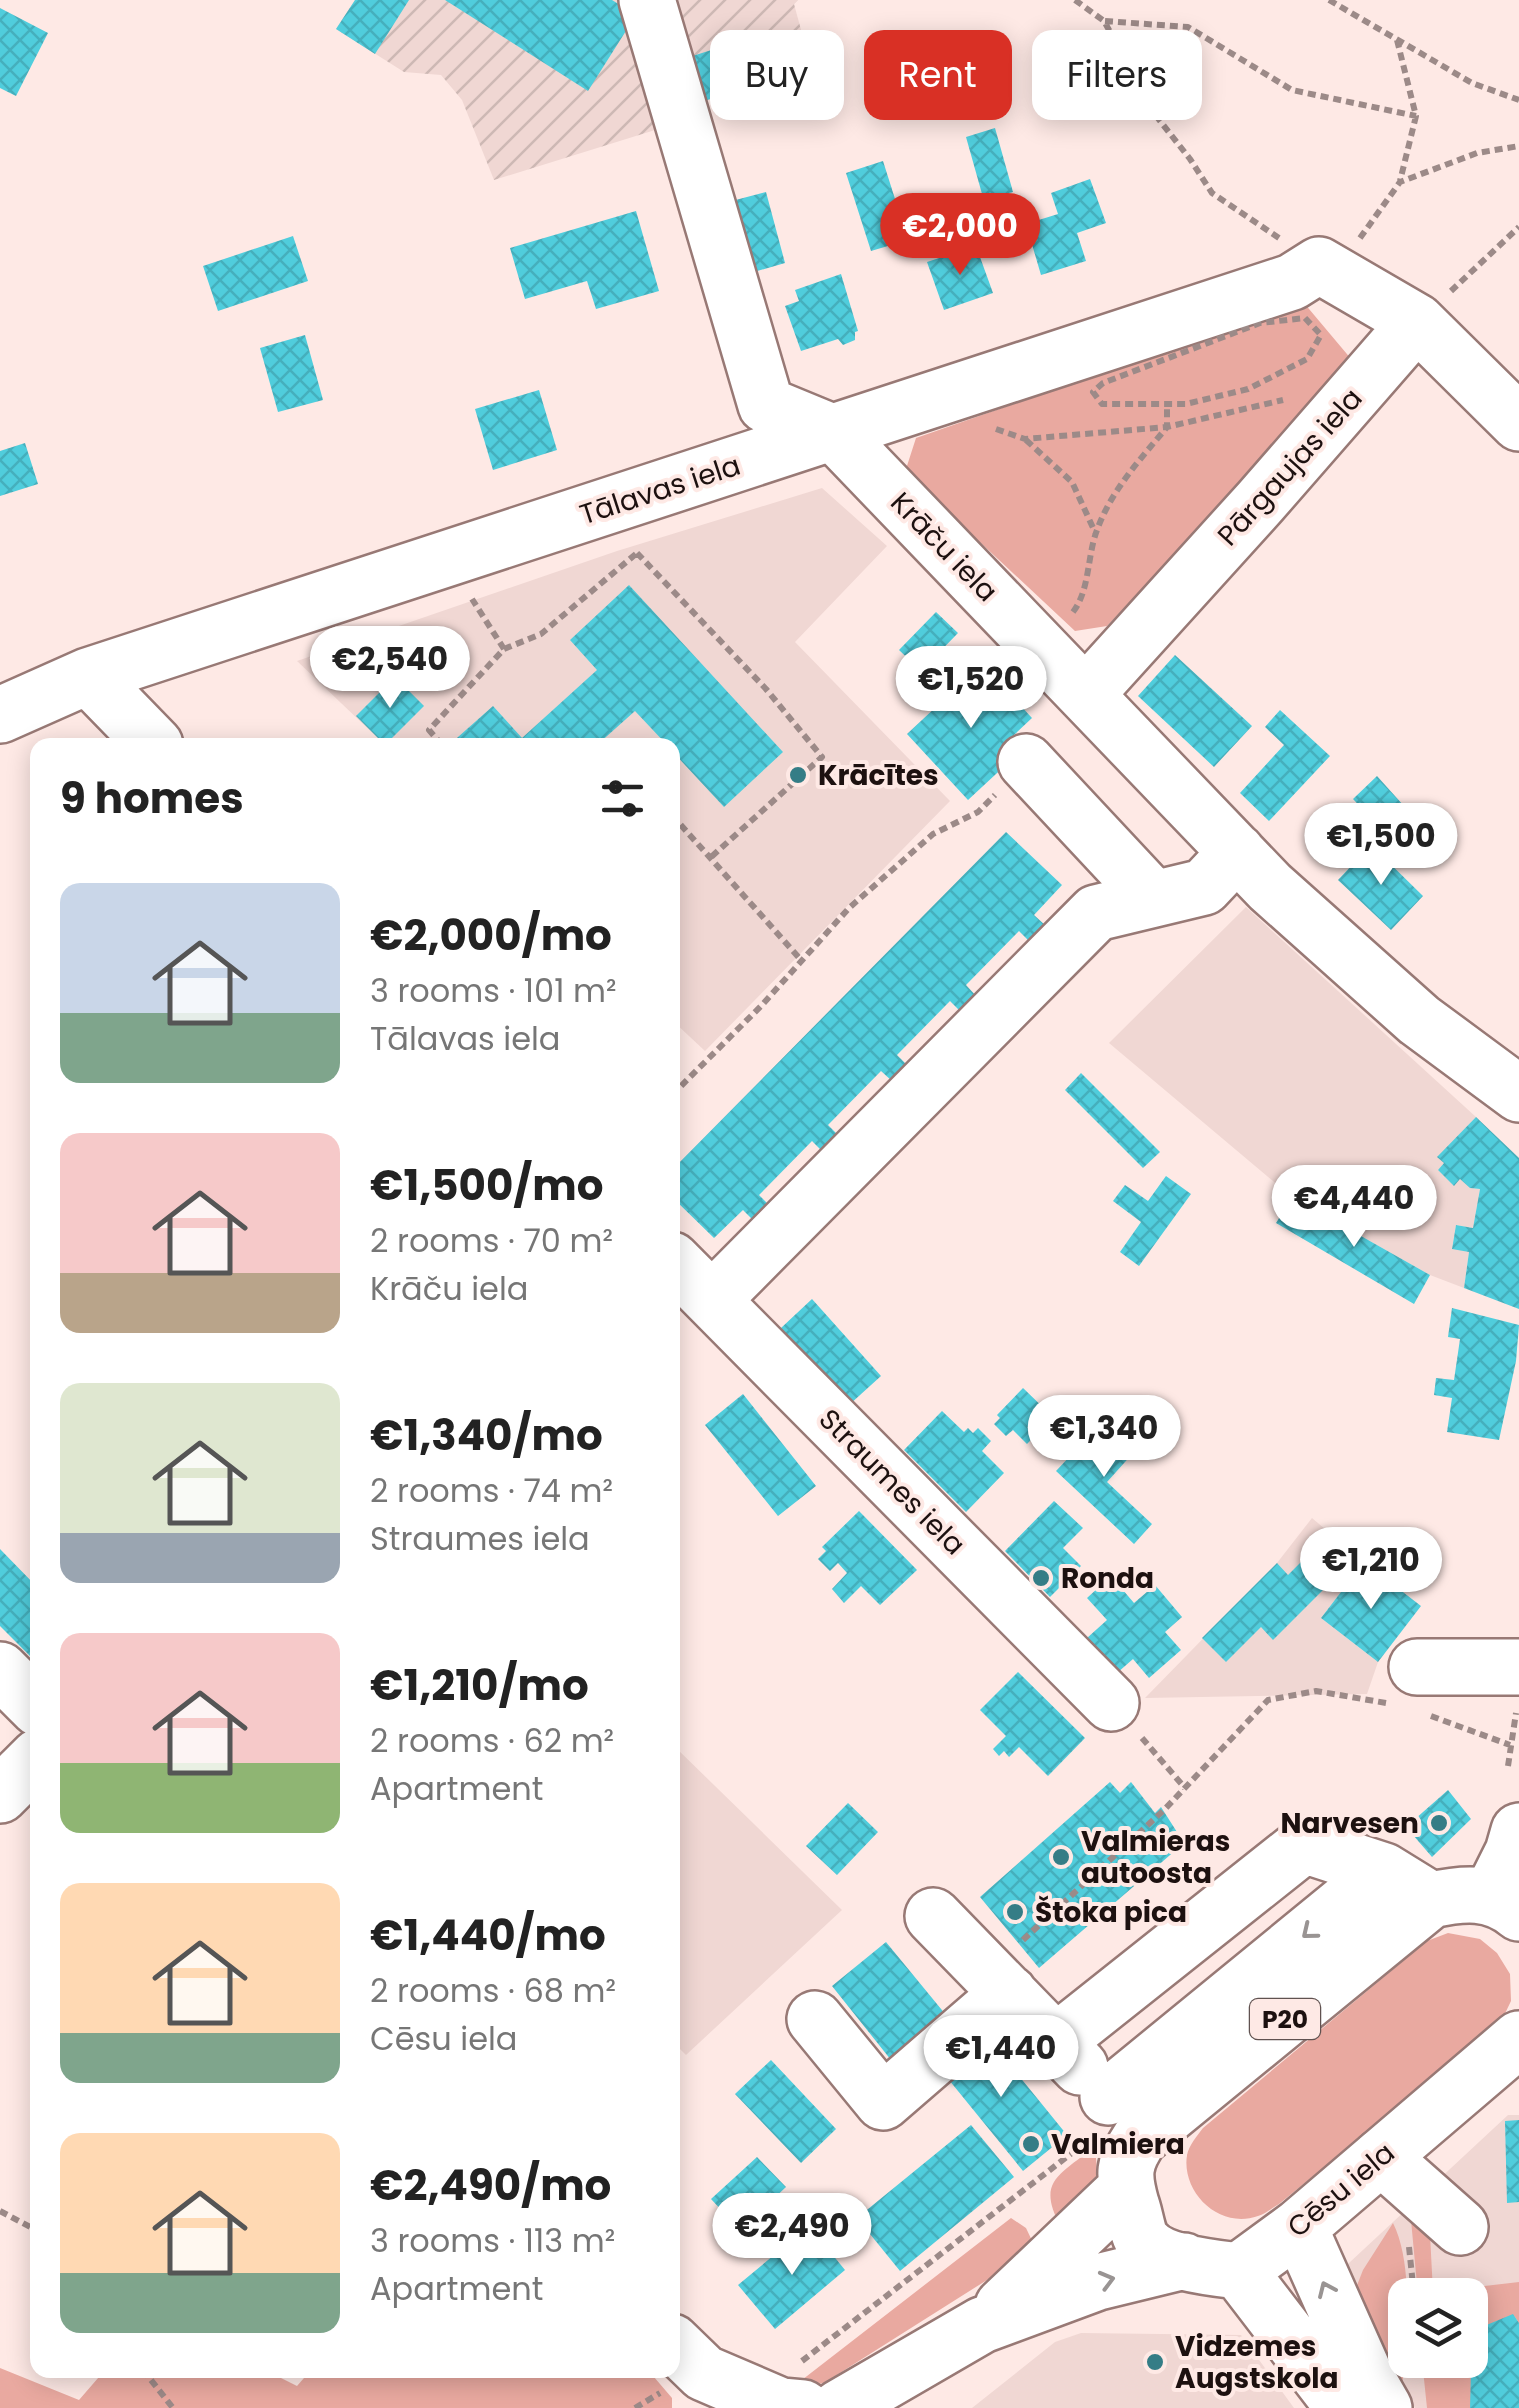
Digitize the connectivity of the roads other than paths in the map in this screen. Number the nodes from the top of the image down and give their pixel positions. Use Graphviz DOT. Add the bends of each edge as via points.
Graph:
graph roads {
  1 [pos="654,18"];
  2 [pos="1416,322"];
  3 [pos="1519,423"];
  4 [pos="834,433"];
  5 [pos="88,676"];
  6 [pos="1086,694"];
  7 [pos="0,714"];
  8 [pos="148,738"];
  9 [pos="1026,762"];
  10 [pos="1237,852"];
  11 [pos="1154,899"];
  12 [pos="1519,1094"];
  13 [pos="680,1268"];
  14 [pos="712,1300"];
  15 [pos="1519,1667"];
  16 [pos="0,1670"];
  17 [pos="1411,1694"];
  18 [pos="30,1700"];
  19 [pos="1111,1703"];
  20 [pos="30,1764"];
  21 [pos="0,1795"];
  22 [pos="1519,1830"];
  23 [pos="1384,1871"];
  24 [pos="1431,1900"];
  25 [pos="1505,1904"];
  26 [pos="933,1916"];
  27 [pos="1019,1974"];
  28 [pos="815,2020"];
  29 [pos="1056,2042"];
  30 [pos="1507,2059"];
  31 [pos="1116,2140"];
  32 [pos="1382,2157"];
  33 [pos="1460,2227"];
  34 [pos="1298,2228"];
  35 [pos="1184,2261"];
  36 [pos="1239,2271"];
  37 [pos="982,2324"];
  38 [pos="695,2374"];
  39 [pos="799,2387"];
  40 [pos="840,2408"];
  41 [pos="1344,2408"];
  42 [pos="1384,2408"];
  1 -- 4 [label="street, Krāču iela" via="766,405"];
  2 -- 3 [label="street"];
  2 -- 4 [label="street, Tālavas iela" via="1319,265 1292,282"];
  2 -- 6 [label="street, Pārgaujas iela"];
  4 -- 5 [label="street, Tālavas iela"];
  4 -- 6 [label="street, Krāču iela"];
  5 -- 7 [label="street, Tālavas iela"];
  5 -- 8 [label="street"];
  6 -- 10 [label="street, Krāču iela"];
  9 -- 11 [label="street"];
  10 -- 11 [label="street" via="1204,887"];
  10 -- 12 [label="street, Krāču iela" via="1419,1020"];
  11 -- 14 [label="street" via="1096,912"];
  13 -- 14 [label="street, Straumes iela"];
  14 -- 19 [label="street, Straumes iela"];
  15 -- 17 [label="street"];
  16 -- 18 [label="street"];
  20 -- 21 [label="street"];
  22 -- 25 [label="street"];
  23 -- 24 [label="street"];
  23 -- 29 [label="street" via="1304,1845"];
  23 -- 31 [label="street, one-way"];
  24 -- 25 [label="street" via="1461,1894"];
  24 -- 31 [label="street, P20"];
  26 -- 27 [label="street"];
  27 -- 28 [label="street" via="883,2102"];
  27 -- 29 [label="street"];
  29 -- 31 [label="street"];
  30 -- 32 [label="street, Cēsu iela"];
  31 -- 35 [label="street, P20" via="1143,2241"];
  31 -- 37 [label="street, P20"];
  32 -- 33 [label="street"];
  32 -- 34 [label="street, Cēsu iela"];
  34 -- 36 [label="street, Cēsu iela"];
  42 -- 34 [label="street, one-way"];
  35 -- 36 [label="street, P20"];
  37 -- 35 [label="street, P20, one-way" via="1098,2282"];
  36 -- 41 [label="street"];
  37 -- 40 [label="street, P20"];
  38 -- 39 [label="street" via="781,2406"];
}
